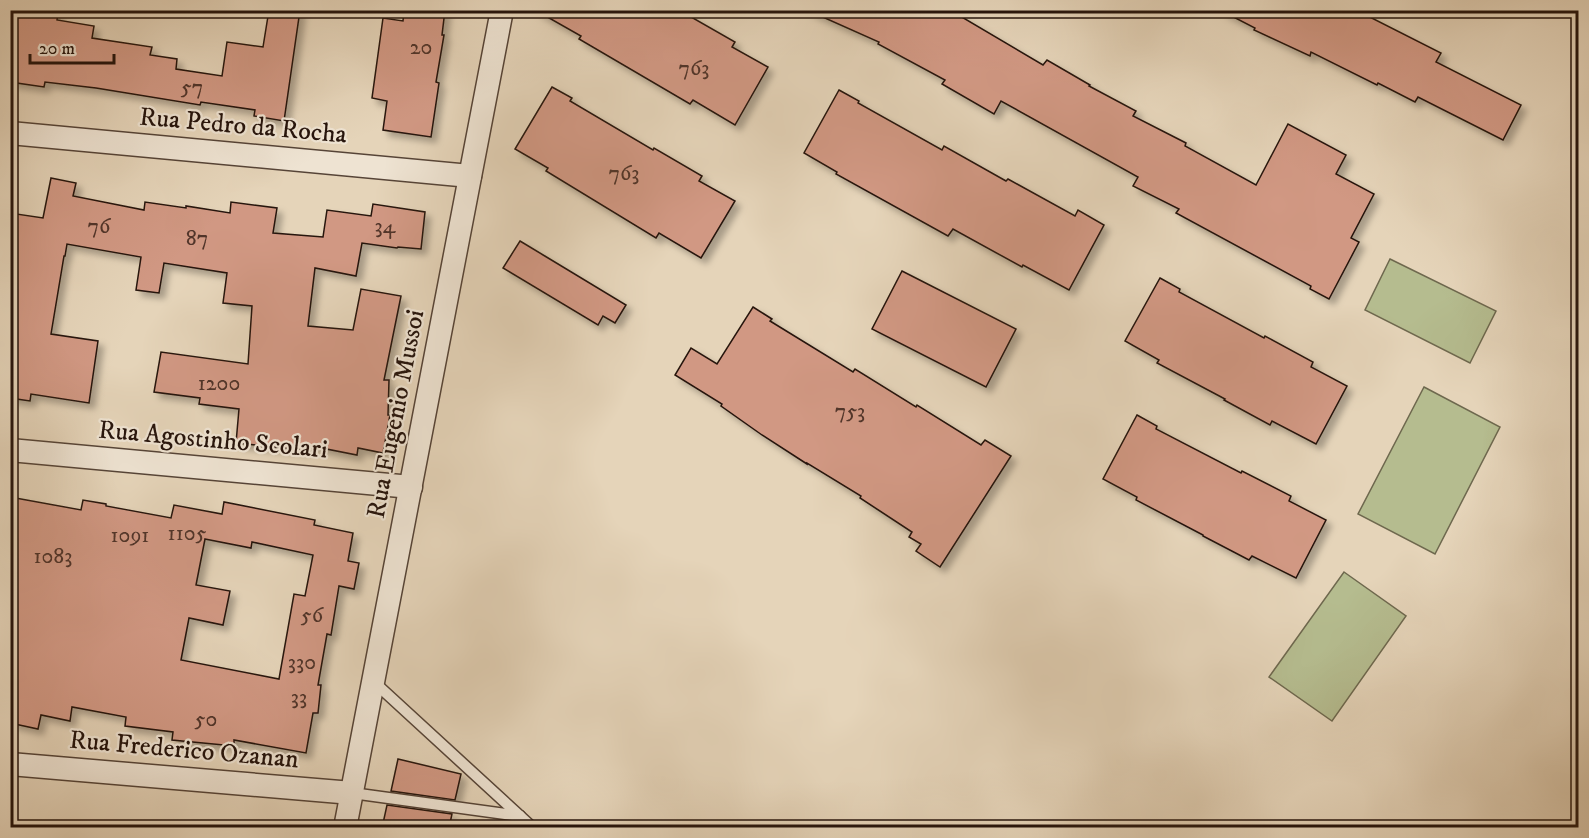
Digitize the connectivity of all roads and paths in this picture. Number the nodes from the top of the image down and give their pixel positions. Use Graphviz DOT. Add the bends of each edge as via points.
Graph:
graph roads {
  1 [pos="502,10"];
  2 [pos="10,133"];
  3 [pos="470,176"];
  4 [pos="10,450"];
  5 [pos="411,487"];
  6 [pos="374,681"];
  7 [pos="10,764"];
  8 [pos="352,793"];
  9 [pos="520,816"];
  10 [pos="345,828"];
  11 [pos="533,828"];
  1 -- 3 [label="street, Rua Eugenio Mussoi"];
  2 -- 3 [label="street, Rua Pedro da Rocha"];
  3 -- 5 [label="street, Rua Eugenio Mussoi"];
  4 -- 5 [label="street, Rua Agostinho Scolari"];
  5 -- 6 [label="street, Rua Eugenio Mussoi"];
  6 -- 8 [label="street, Rua Eugenio Mussoi"];
  6 -- 9 [label="lane"];
  7 -- 8 [label="street, Rua Frederico Ozanan"];
  8 -- 9 [label="lane"];
  8 -- 10 [label="street, Rua Eugenio Mussoi"];
  9 -- 11 [label="lane"];
}
